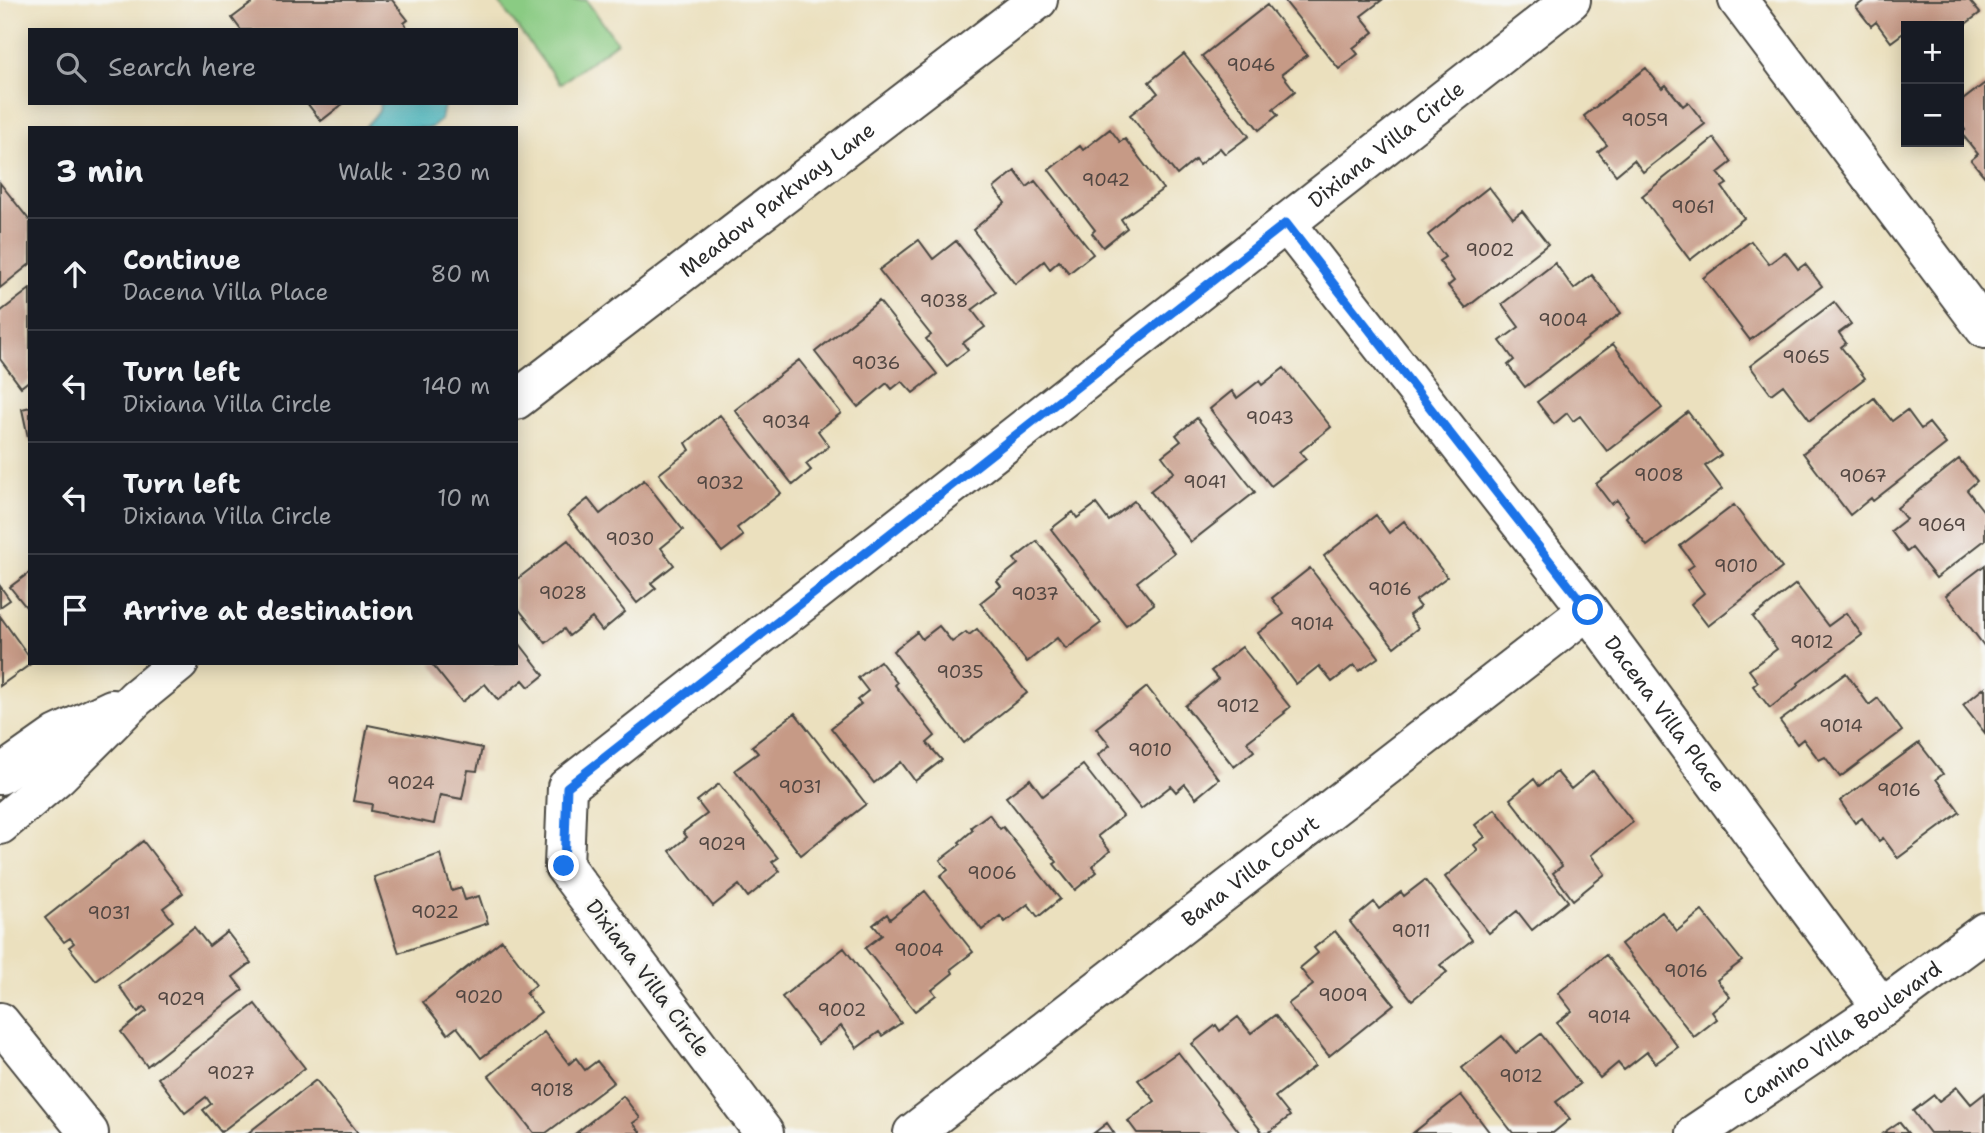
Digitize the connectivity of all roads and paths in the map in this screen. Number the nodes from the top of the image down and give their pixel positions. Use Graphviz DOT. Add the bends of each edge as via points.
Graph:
graph roads {
  1 [pos="1038,0"];
  2 [pos="1571,0"];
  3 [pos="1738,0"];
  4 [pos="1286,223"];
  5 [pos="1985,329"];
  6 [pos="518,398"];
  7 [pos="1588,610"];
  8 [pos="177,665"];
  9 [pos="136,698"];
  10 [pos="0,775"];
  11 [pos="0,825"];
  12 [pos="1985,932"];
  13 [pos="1882,1008"];
  14 [pos="0,1022"];
  15 [pos="89,1133"];
  16 [pos="764,1133"];
  17 [pos="913,1133"];
  18 [pos="1696,1133"];
  1 -- 6 [label="street, Meadow Parkway Lane"];
  2 -- 4 [label="street, Dixiana Villa Circle"];
  3 -- 5 [label="street"];
  4 -- 7 [label="street, Dacena Villa Place"];
  4 -- 16 [label="street, Dixiana Villa Circle" via="567,787 564,866"];
  7 -- 13 [label="street, Dacena Villa Place"];
  7 -- 17 [label="street, Bana Villa Court"];
  8 -- 9 [label="street"];
  9 -- 10 [label="street" via="57,735"];
  9 -- 11 [label="street" via="58,776"];
  12 -- 13 [label="street, Camino Villa Boulevard"];
  13 -- 18 [label="street, Camino Villa Boulevard"];
  14 -- 15 [label="street"];
}
